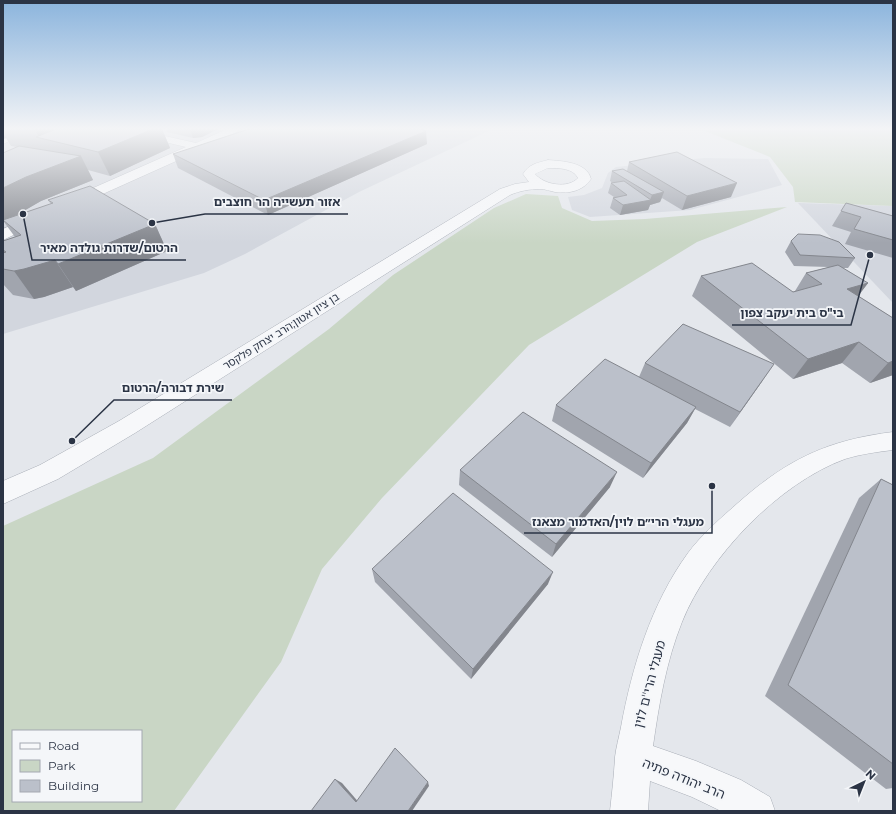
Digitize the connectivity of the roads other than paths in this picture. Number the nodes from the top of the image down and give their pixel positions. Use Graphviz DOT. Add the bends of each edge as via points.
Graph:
graph roads {
  1 [pos="153,167"];
  2 [pos="538,167"];
  3 [pos="572,167"];
  4 [pos="529,174"];
  5 [pos="541,185"];
  6 [pos="514,188"];
  7 [pos="3,235"];
  8 [pos="893,441"];
  9 [pos="3,493"];
  10 [pos="633,757"];
  11 [pos="629,811"];
  12 [pos="756,811"];
  1 -- 7 [label="street"];
  2 -- 4 [label="street, בן ציון אטון;הרב יצחק פלקסר"];
  3 -- 5 [label="street, בן ציון אטון;הרב יצחק פלקסר" via="584,175 583,183 570,188"];
  4 -- 5 [label="street"];
  4 -- 6 [label="street, בן ציון אטון;הרב יצחק פלקסר"];
  5 -- 6 [label="street, בן ציון אטון;הרב יצחק פלקסר"];
  6 -- 9 [label="street, בן ציון אטון;הרב יצחק פלקסר" via="474,210 109,438 49,472"];
  8 -- 10 [label="street, מעגלי הרי''ם לוין" via="852,448 817,461 778,484 724,532 698,563 673,605 651,666"];
  10 -- 11 [label="street, מעגלי הרי''ם לוין"];
  10 -- 12 [label="street, הרב יהודה פתיה" via="704,783"];
}
